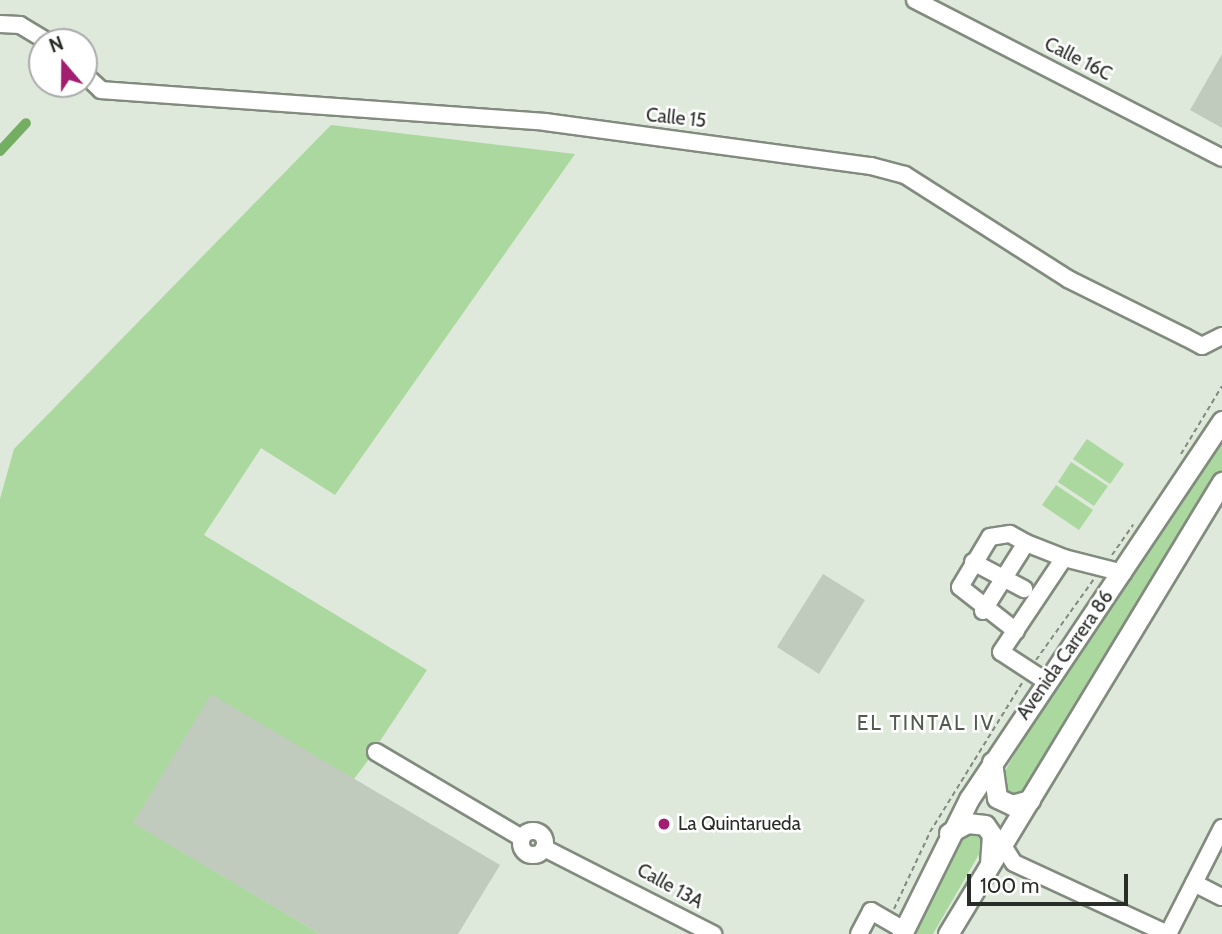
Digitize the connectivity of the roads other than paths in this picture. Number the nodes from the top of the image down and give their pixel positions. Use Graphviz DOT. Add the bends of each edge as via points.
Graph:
graph roads {
  1 [pos="915,0"];
  2 [pos="0,24"];
  3 [pos="28,30"];
  4 [pos="98,87"];
  5 [pos="1222,158"];
  6 [pos="1222,336"];
  7 [pos="1222,421"];
  8 [pos="1222,482"];
  9 [pos="1026,543"];
  10 [pos="1064,558"];
  11 [pos="973,562"];
  12 [pos="1123,573"];
  13 [pos="1003,579"];
  14 [pos="1024,589"];
  15 [pos="983,611"];
  16 [pos="1016,631"];
  17 [pos="1044,680"];
  18 [pos="376,752"];
  19 [pos="992,762"];
  20 [pos="1030,800"];
  21 [pos="1222,828"];
  22 [pos="948,834"];
  23 [pos="1002,844"];
  24 [pos="989,866"];
  25 [pos="1194,883"];
  26 [pos="1222,897"];
  27 [pos="903,932"];
  28 [pos="713,934"];
  29 [pos="859,934"];
  30 [pos="948,934"];
  31 [pos="1168,934"];
  1 -- 5 [label="street, Calle 16C" via="1171,123"];
  2 -- 3 [label="street"];
  4 -- 6 [label="street, Calle 15" via="545,122 871,166 905,175 1068,279 1202,346"];
  7 -- 12 [label="main road, Avenida Carrera 86"];
  8 -- 20 [label="main road"];
  9 -- 10 [label="street"];
  9 -- 11 [label="street" via="997,533"];
  9 -- 13 [label="street"];
  10 -- 12 [label="street"];
  10 -- 16 [label="street"];
  11 -- 13 [label="street"];
  11 -- 15 [label="street" via="960,593"];
  12 -- 17 [label="main road, Avenida Carrera 86"];
  13 -- 14 [label="street"];
  13 -- 15 [label="street"];
  15 -- 16 [label="street"];
  16 -- 17 [label="street" via="1001,652"];
  17 -- 19 [label="main road, Avenida Carrera 86"];
  18 -- 28 [label="street, Calle 13A" via="522,838 526,853 544,848 607,875"];
  19 -- 20 [label="main road" via="997,798 1012,805"];
  19 -- 22 [label="main road, Avenida Carrera 86"];
  20 -- 23 [label="main road"];
  21 -- 25 [label="street"];
  22 -- 24 [label="main road" via="967,824 985,825 992,842"];
  22 -- 27 [label="main road, Avenida Carrera 86"];
  23 -- 24 [label="main road"];
  23 -- 31 [label="street" via="1014,863"];
  24 -- 30 [label="main road"];
  25 -- 26 [label="street"];
  25 -- 31 [label="street"];
  27 -- 29 [label="street" via="871,911"];
}
